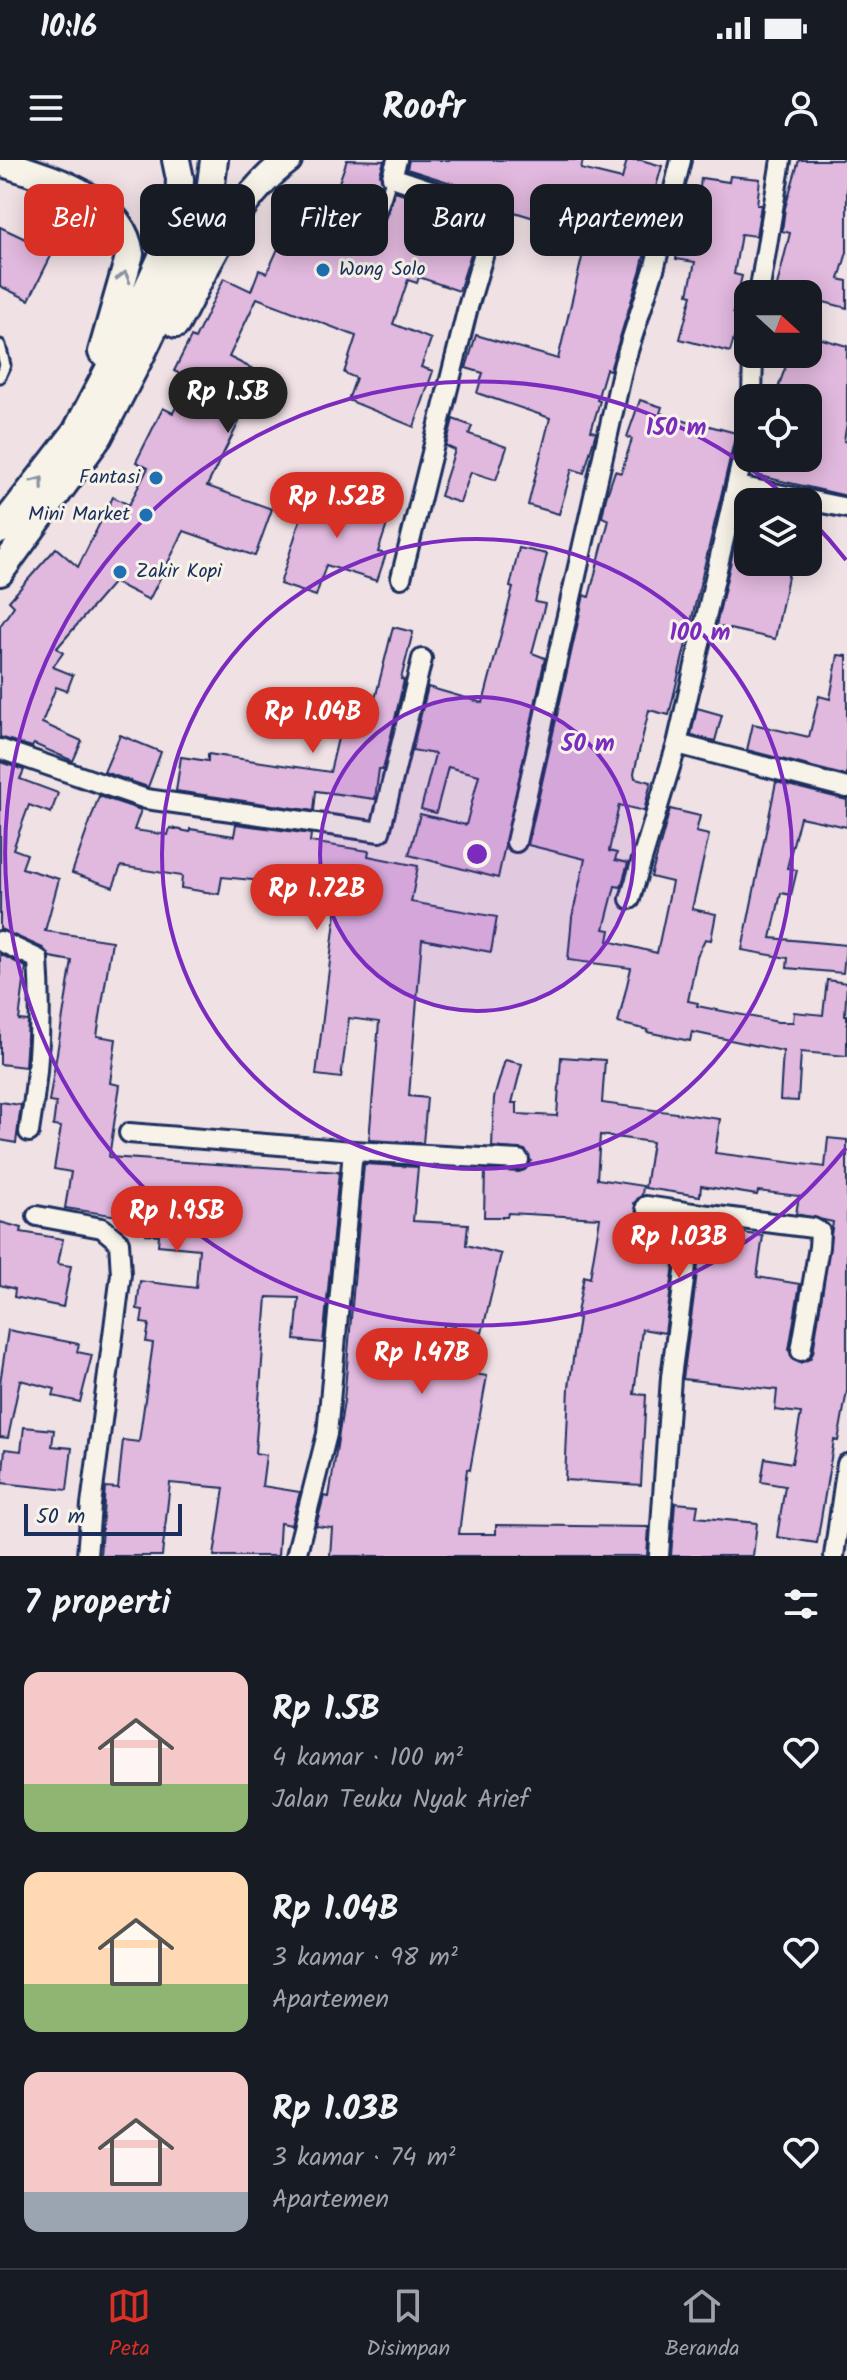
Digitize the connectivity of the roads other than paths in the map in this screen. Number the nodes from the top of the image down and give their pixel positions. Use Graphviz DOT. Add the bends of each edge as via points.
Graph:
graph roads {
  1 [pos="176,160"];
  2 [pos="214,160"];
  3 [pos="288,160"];
  4 [pos="681,160"];
  5 [pos="781,160"];
  6 [pos="0,162"];
  7 [pos="394,168"];
  8 [pos="761,280"];
  9 [pos="0,345"];
  10 [pos="130,354"];
  11 [pos="0,377"];
  12 [pos="87,434"];
  13 [pos="741,472"];
  14 [pos="738,486"];
  15 [pos="847,508"];
  16 [pos="1,528"];
  17 [pos="0,572"];
  18 [pos="401,578"];
  19 [pos="422,659"];
  20 [pos="677,744"];
  21 [pos="0,749"];
  22 [pos="847,788"];
  23 [pos="516,842"];
  24 [pos="630,899"];
  25 [pos="0,941"];
  26 [pos="29,1132"];
  27 [pos="129,1133"];
  28 [pos="353,1151"];
  29 [pos="519,1160"];
  30 [pos="646,1206"];
  31 [pos="693,1213"];
  32 [pos="37,1216"];
  33 [pos="801,1351"];
  34 [pos="847,1464"];
  35 [pos="87,1556"];
  36 [pos="296,1556"];
  37 [pos="659,1556"];
  38 [pos="834,1556"];
  1 -- 10 [label="main road" via="180,179 174,226"];
  2 -- 10 [label="main road" via="201,230"];
  3 -- 12 [label="main road" via="248,198 225,232 146,373"];
  4 -- 23 [label="street" via="624,363"];
  5 -- 8 [label="street"];
  12 -- 6 [label="main road, one-way" via="127,270 128,240 120,224 91,199"];
  7 -- 18 [label="street" via="496,212"];
  9 -- 11 [label="lane" via="5,365"];
  10 -- 12 [label="main road"];
  16 -- 12 [label="main road, one-way"];
  12 -- 17 [label="main road"];
  13 -- 14 [label="street"];
  14 -- 15 [label="street"];
  14 -- 20 [label="street"];
  19 -- 21 [label="street" via="380,832 146,799"];
  20 -- 22 [label="street"];
  20 -- 24 [label="street"];
  25 -- 26 [label="street" via="38,959 38,1060"];
  27 -- 28 [label="street"];
  28 -- 29 [label="street"];
  28 -- 36 [label="street" via="327,1434"];
  30 -- 31 [label="street"];
  31 -- 33 [label="street" via="820,1232"];
  31 -- 37 [label="street" via="671,1377"];
  32 -- 35 [label="street" via="102,1228 119,1242 121,1274"];
  34 -- 38 [label="street"];
}
